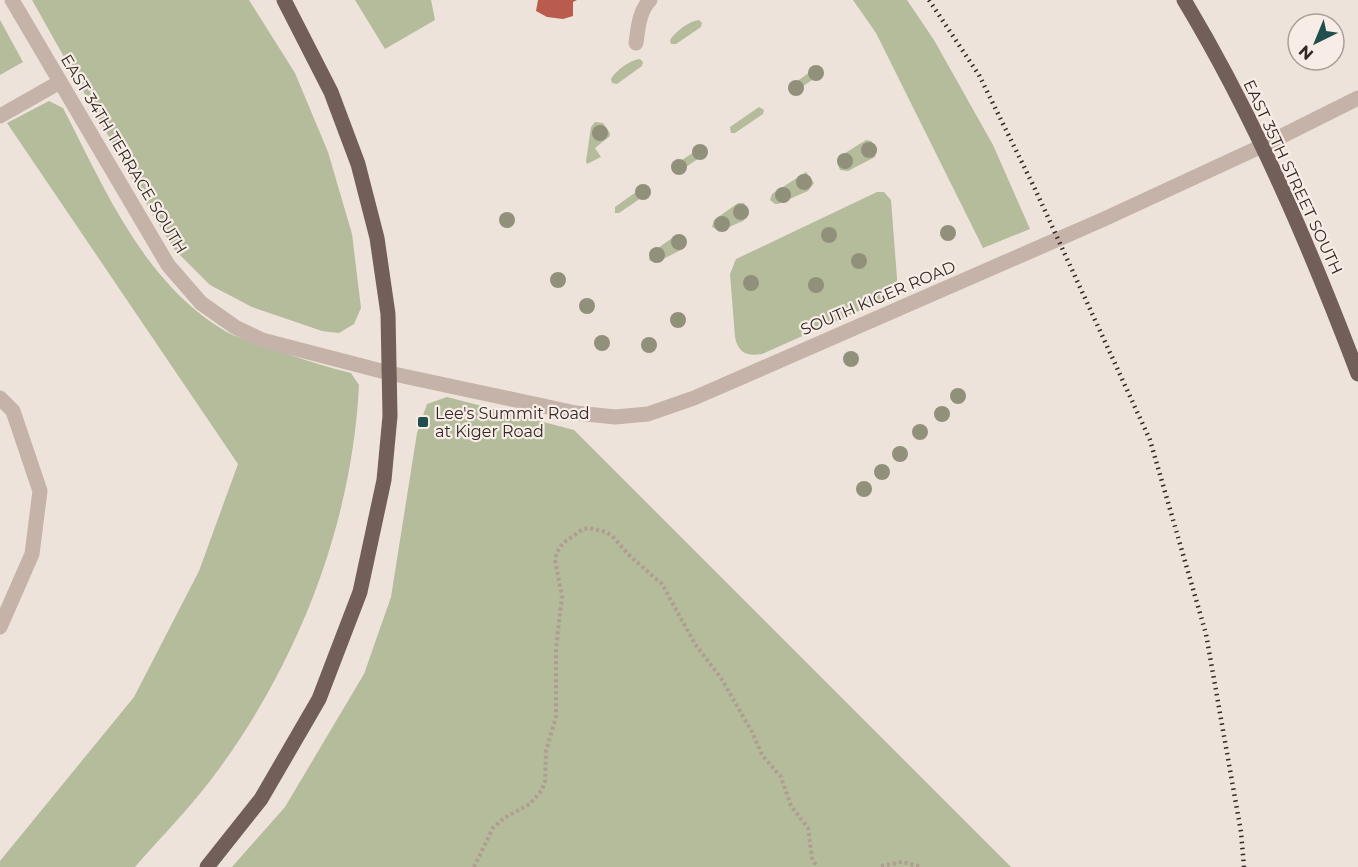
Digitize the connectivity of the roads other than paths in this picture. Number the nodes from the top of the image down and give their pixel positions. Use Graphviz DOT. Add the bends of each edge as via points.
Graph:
graph roads {
  1 [pos="12,0"];
  2 [pos="284,0"];
  3 [pos="650,0"];
  4 [pos="1184,0"];
  5 [pos="636,43"];
  6 [pos="60,82"];
  7 [pos="1358,98"];
  8 [pos="0,116"];
  9 [pos="1262,146"];
  10 [pos="389,373"];
  11 [pos="1358,374"];
  12 [pos="0,398"];
  13 [pos="0,627"];
  14 [pos="207,867"];
  1 -- 6 [label="street, EAST 34TH TERRACE SOUTH"];
  2 -- 10 [label="main road" via="331,92 358,164 377,238 388,314"];
  3 -- 5 [label="street" via="639,21"];
  4 -- 9 [label="main road, EAST 35TH STREET SOUTH"];
  6 -- 8 [label="street"];
  6 -- 10 [label="street, EAST 34TH TERRACE SOUTH" via="168,265 201,303 262,340"];
  7 -- 9 [label="street, SOUTH KIGER ROAD"];
  9 -- 10 [label="street, SOUTH KIGER ROAD" via="1102,220 694,398 648,414 615,417 576,413"];
  9 -- 11 [label="main road, EAST 35TH STREET SOUTH" via="1320,274"];
  10 -- 14 [label="main road" via="390,416 384,480 360,592 319,699 261,799"];
  12 -- 13 [label="street" via="13,411 40,491 32,554"];
}
